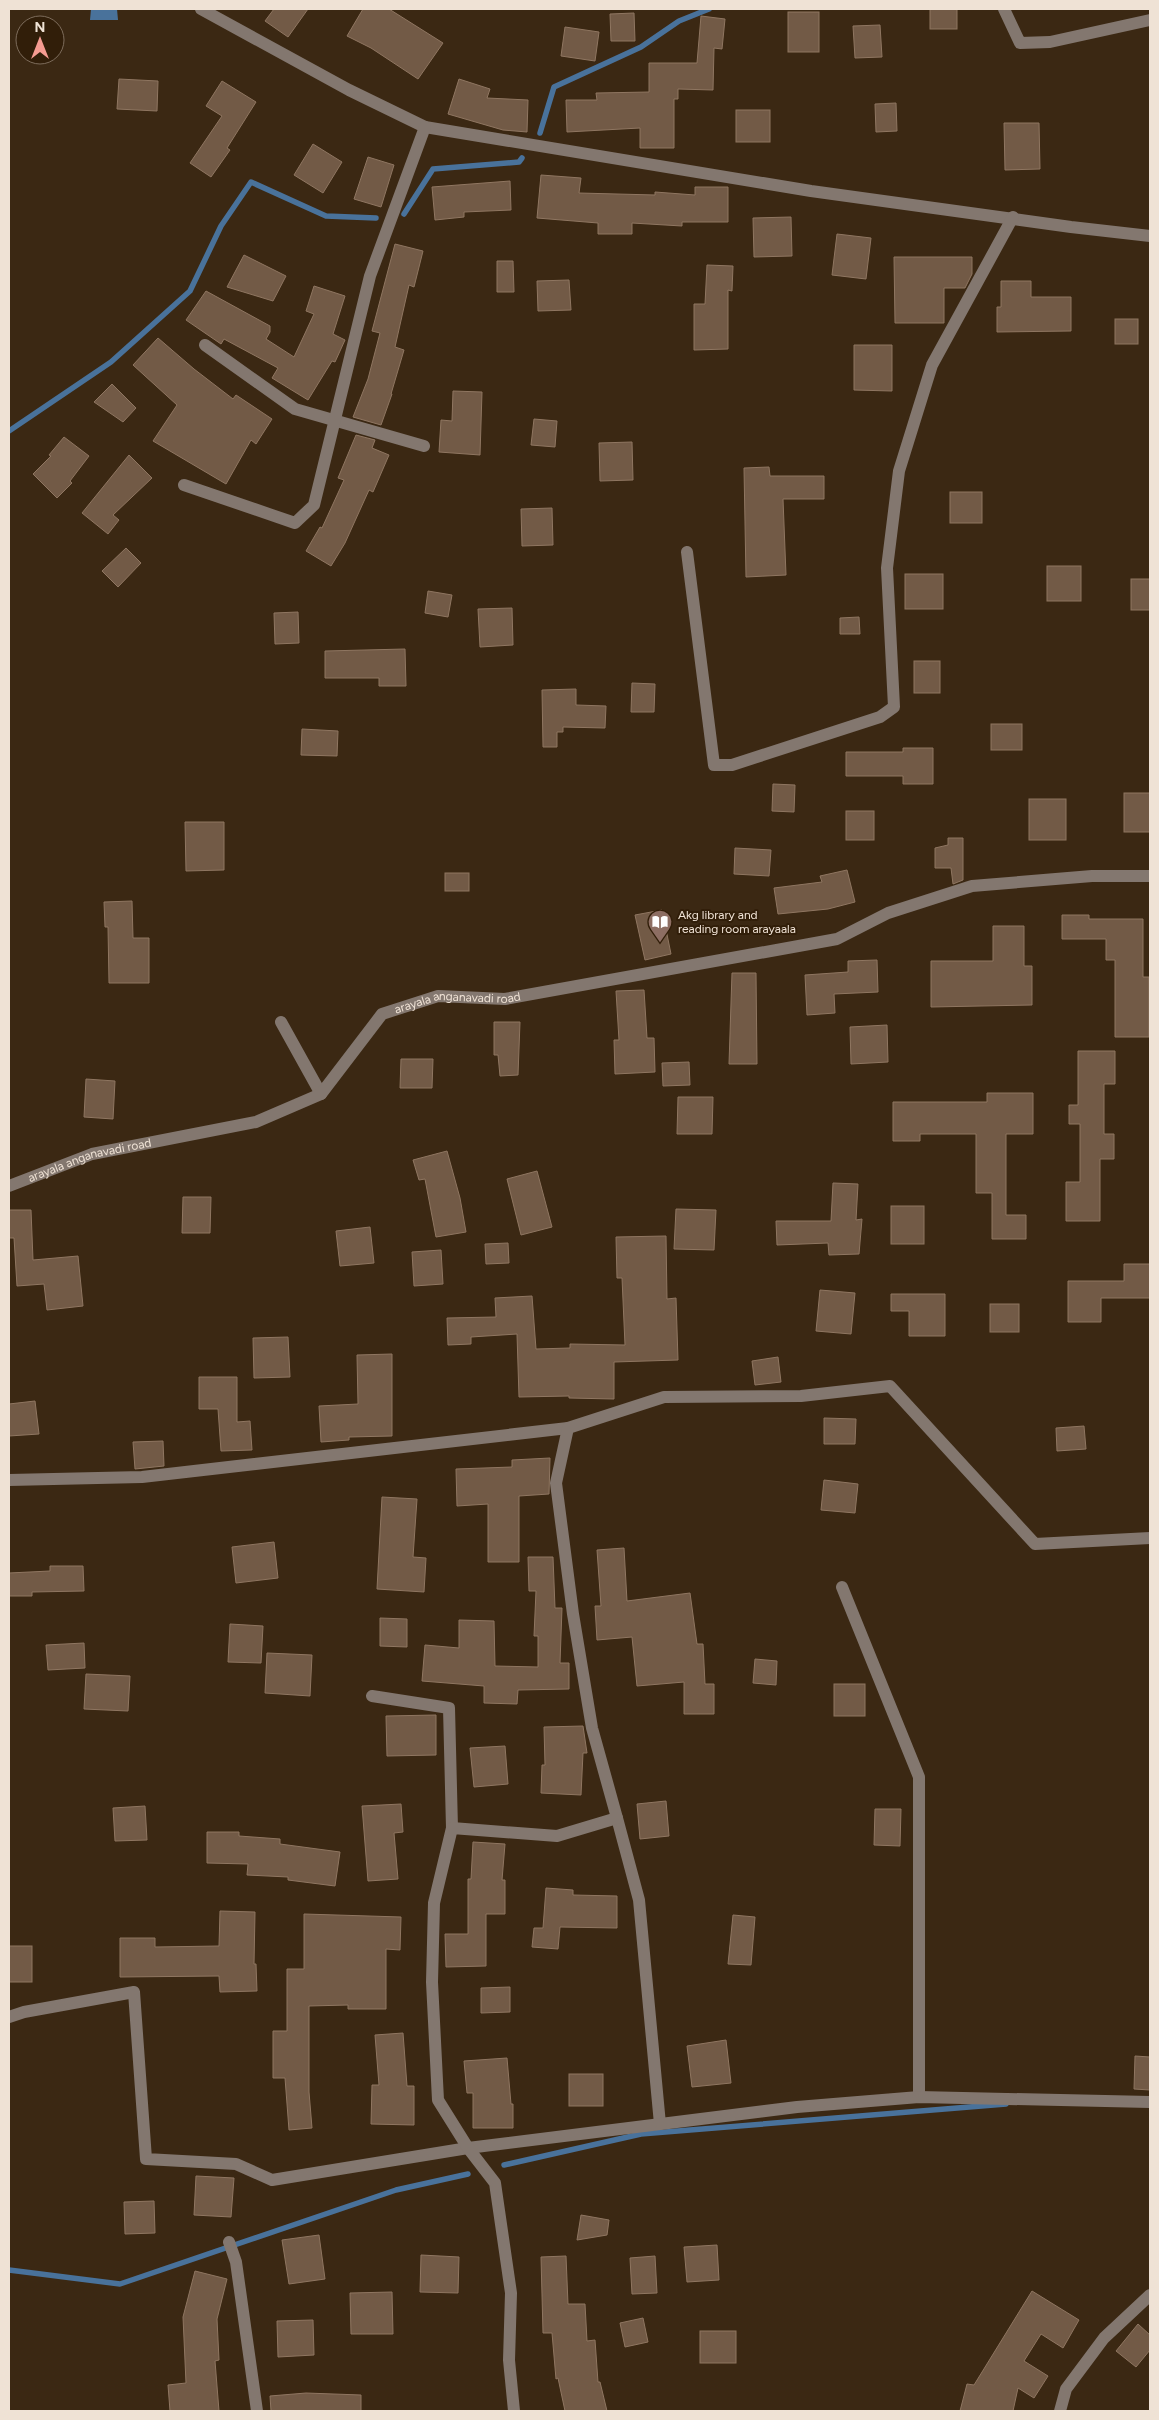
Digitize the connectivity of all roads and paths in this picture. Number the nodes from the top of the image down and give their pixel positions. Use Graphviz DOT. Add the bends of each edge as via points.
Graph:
graph roads {
  1 [pos="201,9"];
  2 [pos="1004,9"];
  3 [pos="1150,20"];
  4 [pos="425,127"];
  5 [pos="1013,217"];
  6 [pos="1150,236"];
  7 [pos="205,345"];
  8 [pos="336,420"];
  9 [pos="424,446"];
  10 [pos="184,484"];
  11 [pos="687,552"];
  12 [pos="1150,876"];
  13 [pos="280,1022"];
  14 [pos="321,1094"];
  15 [pos="9,1186"];
  16 [pos="568,1428"];
  17 [pos="9,1480"];
  18 [pos="1150,1538"];
  19 [pos="842,1587"];
  20 [pos="372,1696"];
  21 [pos="617,1818"];
  22 [pos="452,1828"];
  23 [pos="9,2017"];
  24 [pos="919,2097"];
  25 [pos="1150,2102"];
  26 [pos="660,2124"];
  27 [pos="468,2148"];
  28 [pos="229,2242"];
  29 [pos="1150,2295"];
  30 [pos="257,2411"];
  31 [pos="514,2411"];
  32 [pos="1060,2411"];
  1 -- 4 [label="street" via="349,90"];
  2 -- 3 [label="street" via="1020,43 1050,42"];
  4 -- 5 [label="street" via="811,190"];
  4 -- 8 [label="street" via="370,276"];
  5 -- 6 [label="street"];
  5 -- 11 [label="street" via="932,365 899,471 887,568 894,707 880,717 732,765 714,765"];
  7 -- 8 [label="street" via="296,409"];
  8 -- 9 [label="street"];
  8 -- 10 [label="street" via="314,505 296,523"];
  12 -- 14 [label="street, arayala anganavadi road" via="1092,876 972,886 888,913 837,939 505,999 438,996 382,1014"];
  13 -- 14 [label="street"];
  14 -- 15 [label="street, arayala anganavadi road" via="256,1122 92,1154"];
  16 -- 17 [label="street" via="142,1477"];
  16 -- 18 [label="street" via="664,1397 802,1396 890,1386 1035,1544"];
  16 -- 21 [label="street" via="556,1483 592,1728"];
  19 -- 24 [label="street" via="918,1777"];
  20 -- 22 [label="street" via="449,1708"];
  21 -- 22 [label="street" via="557,1836"];
  21 -- 26 [label="street" via="639,1900"];
  22 -- 27 [label="street" via="434,1903 432,1982 438,2100"];
  23 -- 27 [label="street" via="134,1992 146,2159 236,2164 272,2180"];
  24 -- 25 [label="street"];
  24 -- 26 [label="street" via="797,2107"];
  26 -- 27 [label="street"];
  27 -- 31 [label="street" via="495,2183 511,2294 510,2360"];
  28 -- 30 [label="street" via="236,2262"];
  29 -- 32 [label="street" via="1104,2338 1066,2389"];
}
